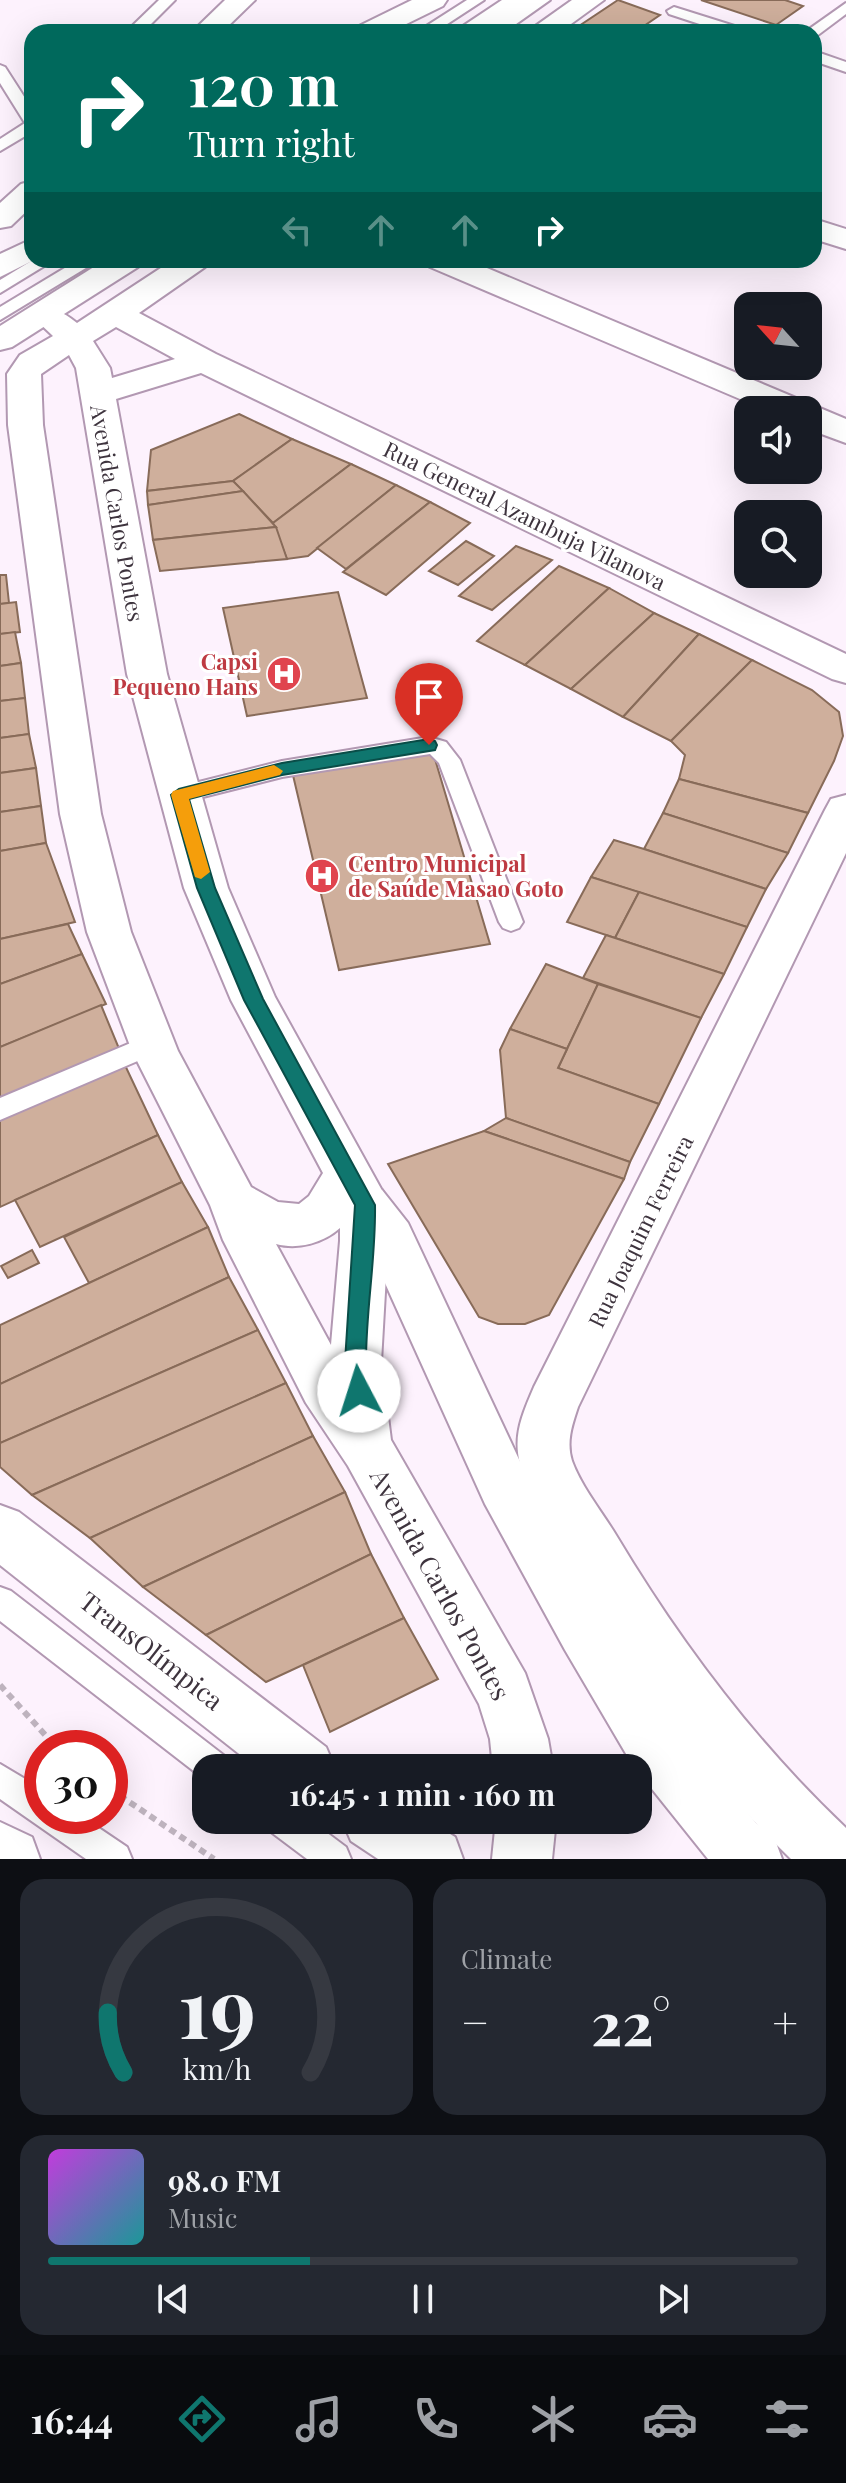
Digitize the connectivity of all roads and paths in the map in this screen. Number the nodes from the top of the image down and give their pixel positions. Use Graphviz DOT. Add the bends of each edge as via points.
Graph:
graph roads {
  1 [pos="168,0"];
  2 [pos="241,0"];
  3 [pos="433,0"];
  4 [pos="477,0"];
  5 [pos="512,0"];
  6 [pos="536,0"];
  7 [pos="590,0"];
  8 [pos="846,7"];
  9 [pos="674,11"];
  10 [pos="704,21"];
  11 [pos="142,24"];
  12 [pos="215,24"];
  13 [pos="385,24"];
  14 [pos="438,24"];
  15 [pos="474,24"];
  16 [pos="498,24"];
  17 [pos="553,24"];
  18 [pos="700,24"];
  19 [pos="714,24"];
  20 [pos="822,25"];
  21 [pos="822,59"];
  22 [pos="846,67"];
  23 [pos="0,70"];
  24 [pos="24,110"];
  25 [pos="24,129"];
  26 [pos="0,146"];
  27 [pos="24,197"];
  28 [pos="0,219"];
  29 [pos="822,231"];
  30 [pos="846,240"];
  31 [pos="24,253"];
  32 [pos="0,267"];
  33 [pos="41,268"];
  34 [pos="80,268"];
  35 [pos="112,268"];
  36 [pos="182,268"];
  37 [pos="460,268"];
  38 [pos="116,314"];
  39 [pos="17,317"];
  40 [pos="204,361"];
  41 [pos="96,394"];
  42 [pos="762,396"];
  43 [pos="822,422"];
  44 [pos="846,432"];
  45 [pos="15,460"];
  46 [pos="846,670"];
  47 [pos="179,795"];
  48 [pos="846,810"];
  49 [pos="511,922"];
  50 [pos="152,1044"];
  51 [pos="0,1109"];
  52 [pos="356,1190"];
  53 [pos="234,1202"];
  54 [pos="367,1448"];
  55 [pos="0,1531"];
  56 [pos="0,1602"];
  57 [pos="0,1685"];
  58 [pos="41,1730"];
  59 [pos="197,1754"];
  60 [pos="287,1754"];
  61 [pos="521,1754"];
  62 [pos="0,1780"];
  63 [pos="24,1797"];
  64 [pos="128,1801"];
  65 [pos="79,1834"];
  66 [pos="525,1834"];
  67 [pos="362,1835"];
  68 [pos="0,1852"];
  69 [pos="10,1859"];
  70 [pos="115,1859"];
  71 [pos="214,1859"];
  72 [pos="433,1859"];
  73 [pos="522,1859"];
  74 [pos="752,1859"];
  75 [pos="834,1859"];
  1 -- 11 [label="lane"];
  2 -- 12 [label="main road"];
  3 -- 13 [label="main road"];
  4 -- 14 [label="lane"];
  5 -- 15 [label="lane"];
  6 -- 16 [label="main road"];
  7 -- 17 [label="main road"];
  8 -- 20 [label="lane"];
  9 -- 10 [label="lane"];
  10 -- 18 [label="lane"];
  10 -- 19 [label="lane"];
  21 -- 22 [label="lane"];
  23 -- 24 [label="lane"];
  25 -- 26 [label="lane"];
  27 -- 28 [label="main road"];
  29 -- 30 [label="main road"];
  31 -- 32 [label="main road"];
  33 -- 39 [label="lane"];
  34 -- 39 [label="lane"];
  35 -- 39 [label="main road"];
  36 -- 38 [label="main road"];
  37 -- 42 [label="main road"];
  38 -- 39 [label="main road"];
  38 -- 40 [label="main road, Rua General Azambuja Vilanova"];
  39 -- 41 [label="main road, Avenida Carlos Pontes" via="93,368"];
  39 -- 45 [label="main road" via="32,362 24,374"];
  40 -- 41 [label="main road"];
  40 -- 46 [label="main road, Rua General Azambuja Vilanova"];
  41 -- 47 [label="main road, Avenida Carlos Pontes" via="147,674"];
  43 -- 44 [label="main road"];
  45 -- 50 [label="main road, Avenida Carlos Pontes" via="46,556 78,796 97,890"];
  47 -- 49 [label="lane" via="282,769 429,745 438,748 449,760"];
  47 -- 52 [label="main road, Avenida Carlos Pontes" via="206,888 254,1000"];
  48 -- 75 [label="main road, Rua Joaquim Ferreira" via="553,1404 542,1437 546,1466 654,1648 752,1776"];
  50 -- 51 [label="lane"];
  50 -- 53 [label="main road, Avenida Carlos Pontes"];
  52 -- 53 [label="main road" via="322,1216 295,1226 267,1222"];
  52 -- 54 [label="main road, Avenida Carlos Pontes" via="365,1241 355,1362"];
  52 -- 74 [label="main road" via="390,1238 504,1486 585,1630 653,1743"];
  53 -- 54 [label="main road, Avenida Carlos Pontes" via="240,1225 325,1386"];
  54 -- 61 [label="main road, Avenida Carlos Pontes" via="505,1693"];
  55 -- 60 [label="main road, TransOlímpica"];
  56 -- 59 [label="lane"];
  57 -- 58 [label="path"];
  62 -- 63 [label="lane"];
  64 -- 71 [label="path"];
  65 -- 70 [label="lane"];
  66 -- 73 [label="main road"];
  67 -- 72 [label="main road"];
  68 -- 69 [label="main road"];
}
